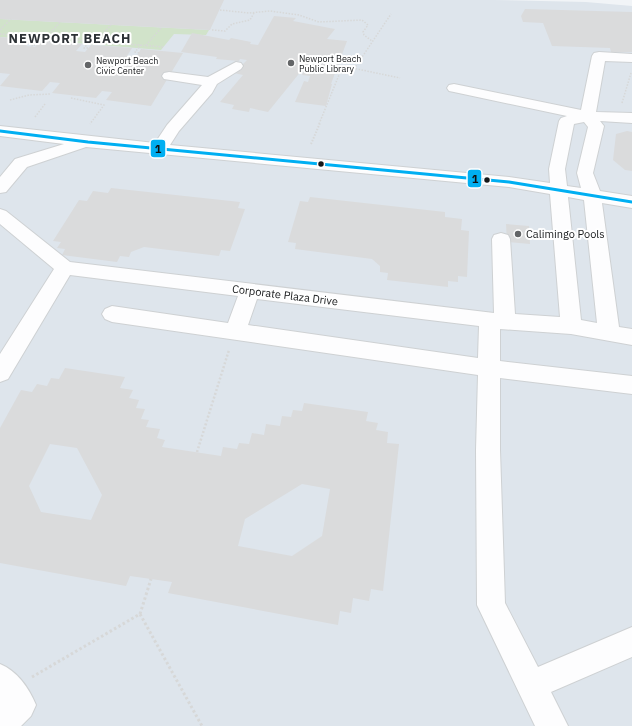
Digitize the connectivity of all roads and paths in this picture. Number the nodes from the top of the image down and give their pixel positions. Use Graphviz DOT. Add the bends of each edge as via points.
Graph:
graph roads {
  1 [pos="220,10"];
  2 [pos="254,13"];
  3 [pos="391,14"];
  4 [pos="11,20"];
  5 [pos="60,22"];
  6 [pos="111,24"];
  7 [pos="162,27"];
  8 [pos="0,30"];
  9 [pos="212,30"];
  10 [pos="0,34"];
  11 [pos="41,37"];
  12 [pos="46,38"];
  13 [pos="90,41"];
  14 [pos="372,41"];
  15 [pos="96,42"];
  16 [pos="38,44"];
  17 [pos="141,45"];
  18 [pos="146,46"];
  19 [pos="88,48"];
  20 [pos="164,48"];
  21 [pos="139,53"];
  22 [pos="632,58"];
  23 [pos="236,66"];
  24 [pos="354,69"];
  25 [pos="632,71"];
  26 [pos="169,76"];
  27 [pos="400,78"];
  28 [pos="211,82"];
  29 [pos="454,88"];
  30 [pos="51,94"];
  31 [pos="71,98"];
  32 [pos="10,100"];
  33 [pos="45,104"];
  34 [pos="626,113"];
  35 [pos="587,116"];
  36 [pos="34,117"];
  37 [pos="90,124"];
  38 [pos="3,131"];
  39 [pos="88,142"];
  40 [pos="311,144"];
  41 [pos="159,148"];
  42 [pos="21,163"];
  43 [pos="0,188"];
  44 [pos="558,189"];
  45 [pos="592,195"];
  46 [pos="632,202"];
  47 [pos="0,215"];
  48 [pos="501,239"];
  49 [pos="65,268"];
  50 [pos="250,291"];
  51 [pos="112,314"];
  52 [pos="497,320"];
  53 [pos="571,326"];
  54 [pos="235,332"];
  55 [pos="609,332"];
  56 [pos="632,337"];
  57 [pos="490,368"];
  58 [pos="0,373"];
  59 [pos="632,385"];
  60 [pos="197,452"];
  61 [pos="151,579"];
  62 [pos="140,614"];
  63 [pos="632,642"];
  64 [pos="4,684"];
  65 [pos="531,685"];
  66 [pos="0,724"];
  67 [pos="202,726"];
  68 [pos="552,726"];
  1 -- 2 [label="path"];
  2 -- 9 [label="path" via="250,20 232,24 225,31"];
  2 -- 14 [label="path" via="270,11 299,14 319,22 362,20 368,25 363,32 364,35"];
  3 -- 14 [label="path"];
  4 -- 8 [label="path"];
  5 -- 12 [label="path"];
  6 -- 15 [label="path"];
  7 -- 18 [label="path"];
  10 -- 11 [label="path"];
  11 -- 12 [label="path"];
  11 -- 16 [label="path" via="32,46"];
  12 -- 13 [label="path"];
  13 -- 15 [label="path"];
  13 -- 19 [label="path" via="84,48"];
  14 -- 24 [label="path"];
  15 -- 17 [label="path"];
  17 -- 18 [label="path"];
  17 -- 21 [label="path" via="135,52"];
  18 -- 20 [label="path"];
  22 -- 35 [label="street" via="599,56"];
  23 -- 28 [label="street"];
  24 -- 27 [label="path"];
  24 -- 40 [label="path" via="338,65 339,75"];
  25 -- 34 [label="path"];
  26 -- 28 [label="street"];
  28 -- 41 [label="street"];
  29 -- 35 [label="street"];
  30 -- 32 [label="path" via="29,95"];
  31 -- 37 [label="path" via="104,105"];
  33 -- 36 [label="path"];
  34 -- 35 [label="street"];
  35 -- 44 [label="street" via="567,121 557,169"];
  35 -- 45 [label="street" via="596,126 585,173"];
  38 -- 39 [label="street"];
  38 -- 42 [label="street" via="17,150"];
  39 -- 41 [label="street"];
  39 -- 42 [label="street"];
  41 -- 44 [label="street"];
  42 -- 43 [label="street"];
  44 -- 45 [label="street"];
  44 -- 53 [label="street"];
  45 -- 46 [label="street"];
  45 -- 55 [label="street"];
  47 -- 49 [label="street"];
  48 -- 52 [label="street"];
  49 -- 50 [label="street, Corporate Plaza Drive"];
  49 -- 58 [label="street"];
  50 -- 52 [label="street, Corporate Plaza Drive"];
  50 -- 54 [label="street"];
  51 -- 54 [label="street"];
  52 -- 53 [label="street, Corporate Plaza Drive"];
  52 -- 57 [label="street"];
  53 -- 55 [label="street, Corporate Plaza Drive"];
  54 -- 57 [label="street"];
  54 -- 60 [label="path"];
  55 -- 56 [label="street, Corporate Plaza Drive"];
  57 -- 59 [label="street"];
  57 -- 65 [label="street" via="490,605"];
  61 -- 62 [label="path"];
  62 -- 64 [label="path"];
  62 -- 67 [label="path"];
  63 -- 65 [label="street"];
  64 -- 66 [label="street" via="20,705"];
  65 -- 68 [label="street"];
}
